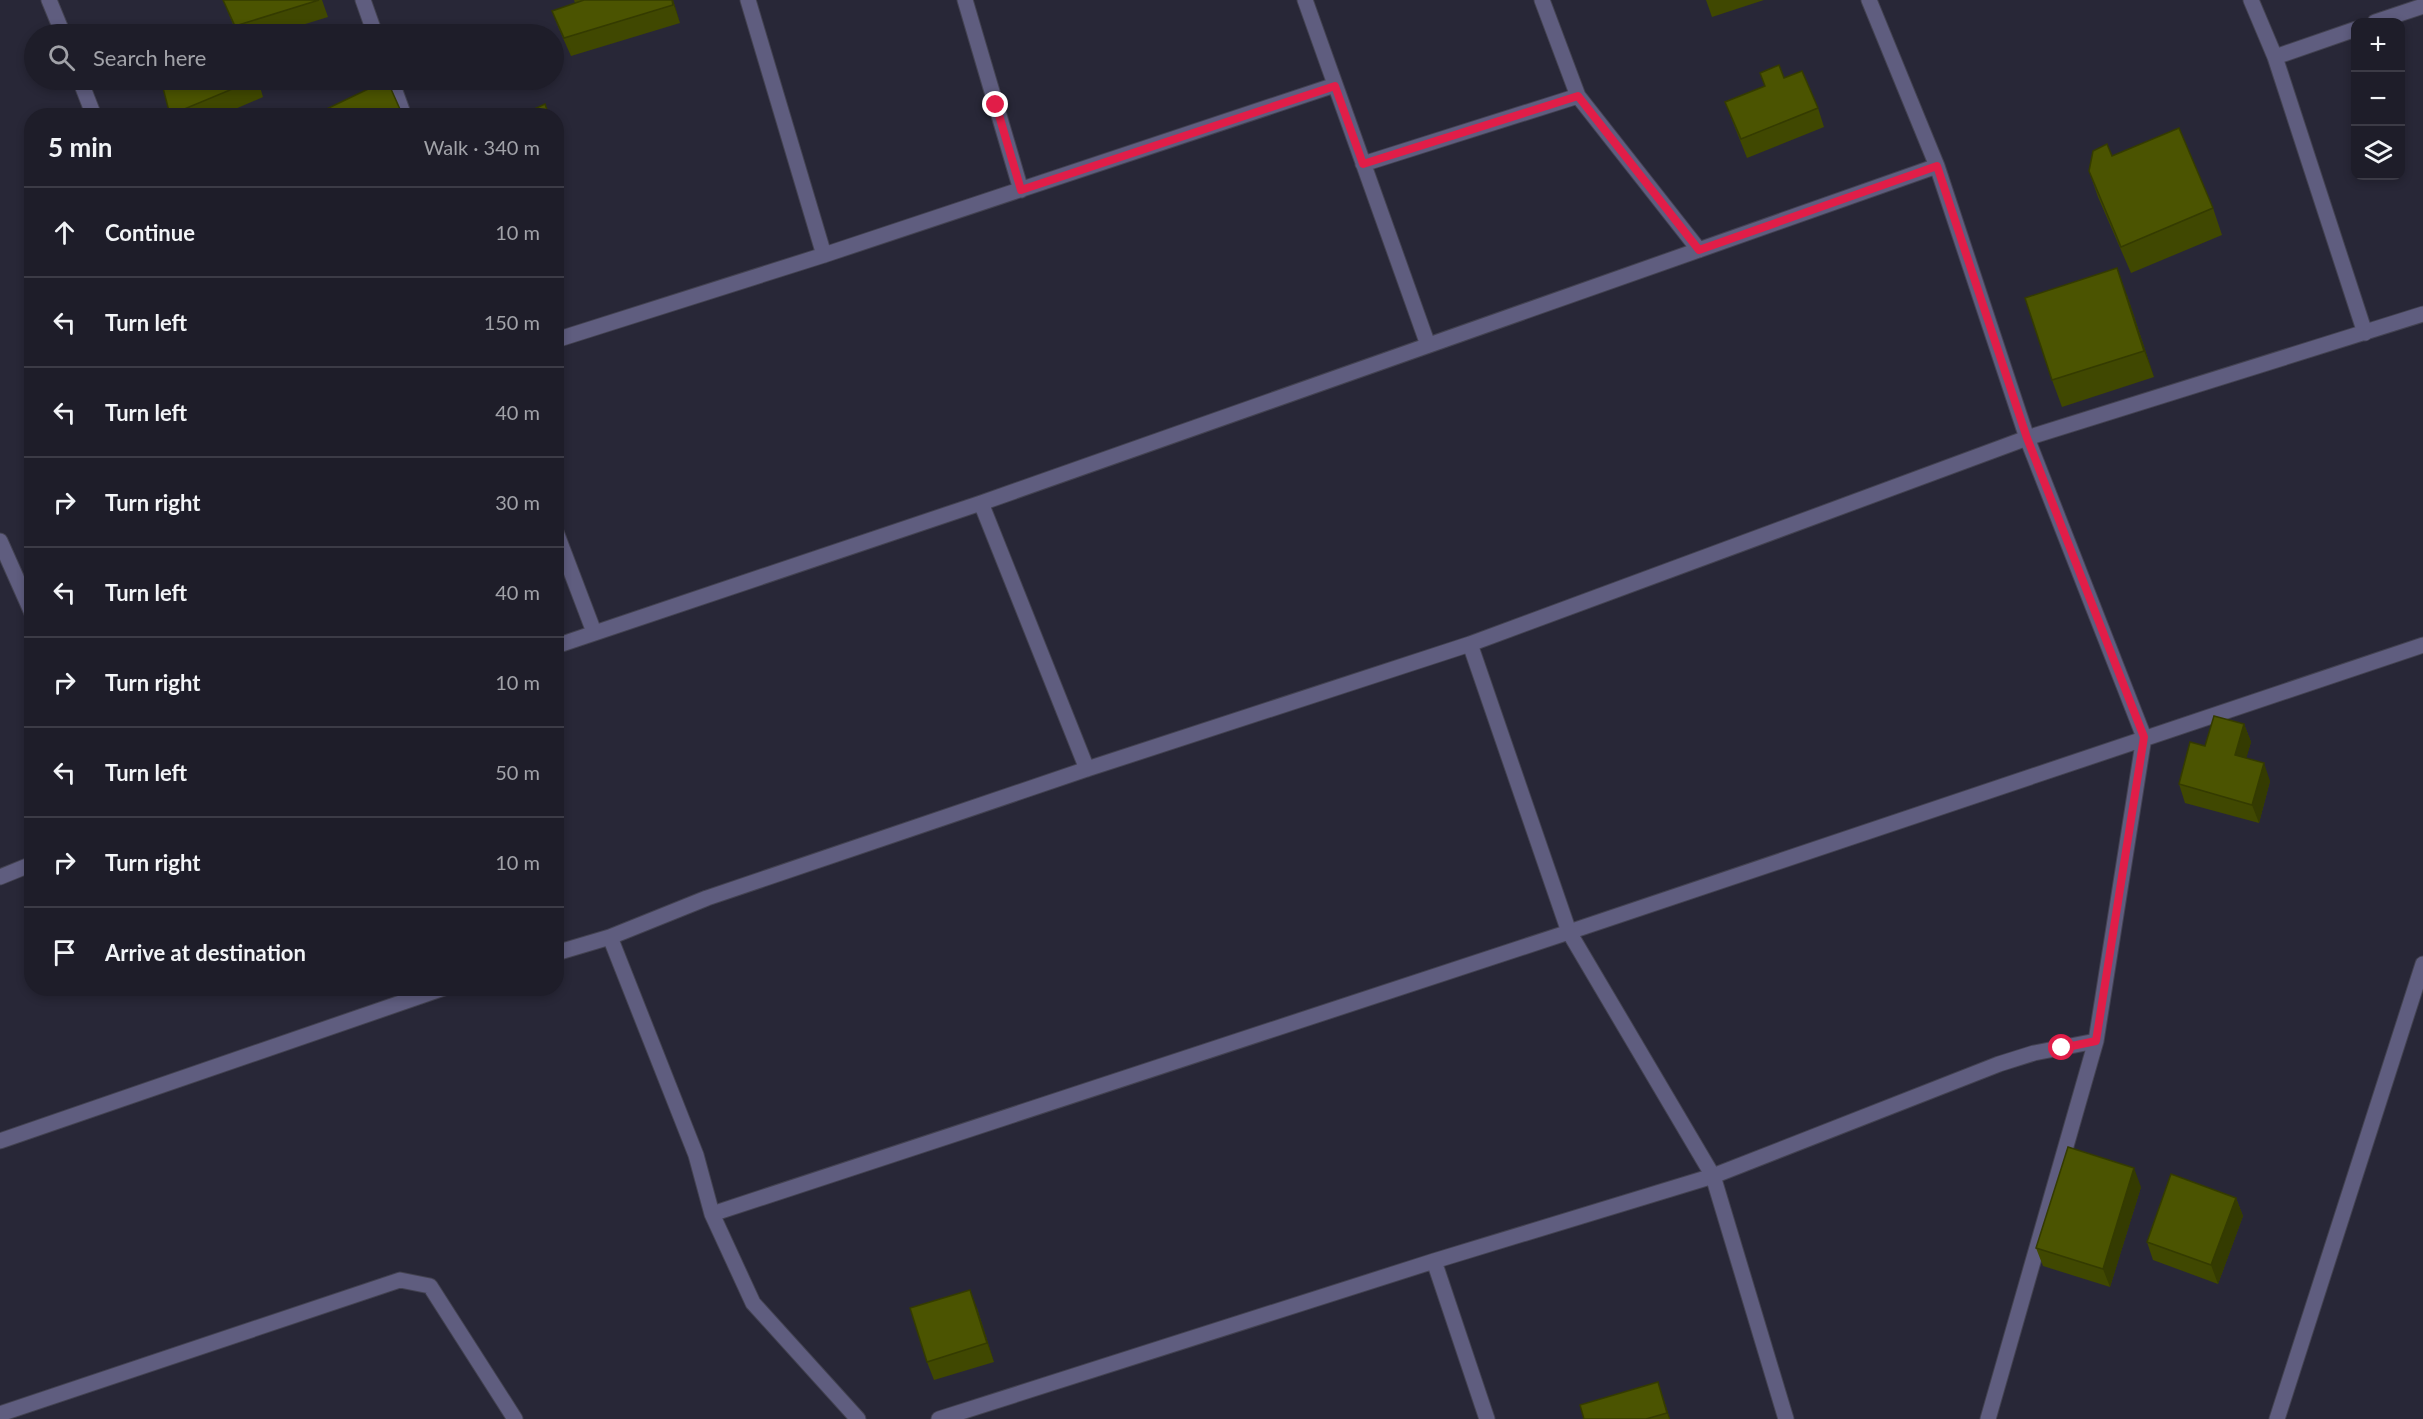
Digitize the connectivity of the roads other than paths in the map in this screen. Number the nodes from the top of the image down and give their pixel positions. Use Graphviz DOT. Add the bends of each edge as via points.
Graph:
graph roads {
  1 [pos="49,0"];
  2 [pos="363,0"];
  3 [pos="748,0"];
  4 [pos="965,0"];
  5 [pos="1305,0"];
  6 [pos="1542,0"];
  7 [pos="1869,0"];
  8 [pos="2251,0"];
  9 [pos="2423,6"];
  10 [pos="2387,18"];
  11 [pos="59,24"];
  12 [pos="371,24"];
  13 [pos="2351,30"];
  14 [pos="2275,57"];
  15 [pos="1335,86"];
  16 [pos="84,90"];
  17 [pos="395,90"];
  18 [pos="1578,96"];
  19 [pos="91,108"];
  20 [pos="401,108"];
  21 [pos="1363,164"];
  22 [pos="1937,166"];
  23 [pos="1021,190"];
  24 [pos="1699,250"];
  25 [pos="824,255"];
  26 [pos="2423,314"];
  27 [pos="2365,333"];
  28 [pos="564,337"];
  29 [pos="1428,345"];
  30 [pos="2027,438"];
  31 [pos="981,503"];
  32 [pos="0,541"];
  33 [pos="564,553"];
  34 [pos="4,557"];
  35 [pos="24,596"];
  36 [pos="594,632"];
  37 [pos="564,643"];
  38 [pos="1470,644"];
  39 [pos="2423,645"];
  40 [pos="2144,737"];
  41 [pos="1087,769"];
  42 [pos="24,867"];
  43 [pos="0,877"];
  44 [pos="1569,932"];
  45 [pos="610,937"];
  46 [pos="564,951"];
  47 [pos="2423,964"];
  48 [pos="418,996"];
  49 [pos="2096,1041"];
  50 [pos="0,1141"];
  51 [pos="1713,1176"];
  52 [pos="712,1214"];
  53 [pos="1434,1261"];
  54 [pos="0,1414"];
  55 [pos="515,1419"];
  56 [pos="858,1419"];
  57 [pos="939,1419"];
  58 [pos="1486,1419"];
  59 [pos="1786,1419"];
  60 [pos="1988,1419"];
  61 [pos="2277,1419"];
  1 -- 11 [label="street"];
  2 -- 12 [label="street"];
  3 -- 25 [label="street"];
  4 -- 23 [label="street"];
  5 -- 15 [label="street"];
  6 -- 18 [label="street"];
  7 -- 22 [label="street"];
  8 -- 14 [label="street"];
  9 -- 10 [label="street"];
  13 -- 14 [label="street"];
  14 -- 27 [label="street"];
  15 -- 21 [label="street"];
  15 -- 23 [label="street"];
  16 -- 19 [label="street"];
  17 -- 20 [label="street"];
  18 -- 21 [label="street"];
  18 -- 24 [label="street"];
  21 -- 29 [label="street"];
  22 -- 24 [label="street"];
  22 -- 30 [label="street"];
  23 -- 25 [label="street"];
  24 -- 29 [label="street"];
  25 -- 28 [label="street"];
  26 -- 27 [label="street"];
  27 -- 30 [label="street"];
  29 -- 31 [label="street"];
  30 -- 38 [label="street"];
  30 -- 40 [label="street"];
  31 -- 36 [label="street"];
  31 -- 41 [label="street"];
  32 -- 34 [label="street"];
  33 -- 36 [label="street"];
  34 -- 35 [label="street"];
  36 -- 37 [label="street"];
  38 -- 41 [label="street"];
  38 -- 44 [label="street"];
  39 -- 40 [label="street"];
  40 -- 44 [label="street"];
  40 -- 49 [label="street"];
  41 -- 45 [label="street" via="706,898"];
  42 -- 43 [label="street"];
  44 -- 51 [label="street"];
  44 -- 52 [label="street"];
  45 -- 46 [label="street"];
  45 -- 52 [label="street" via="696,1155"];
  47 -- 61 [label="street"];
  48 -- 50 [label="street"];
  49 -- 51 [label="street" via="1999,1064"];
  49 -- 60 [label="street"];
  51 -- 53 [label="street"];
  51 -- 59 [label="street"];
  52 -- 56 [label="street" via="753,1303"];
  53 -- 57 [label="street"];
  53 -- 58 [label="street"];
  54 -- 55 [label="street" via="400,1280 430,1286"];
}
